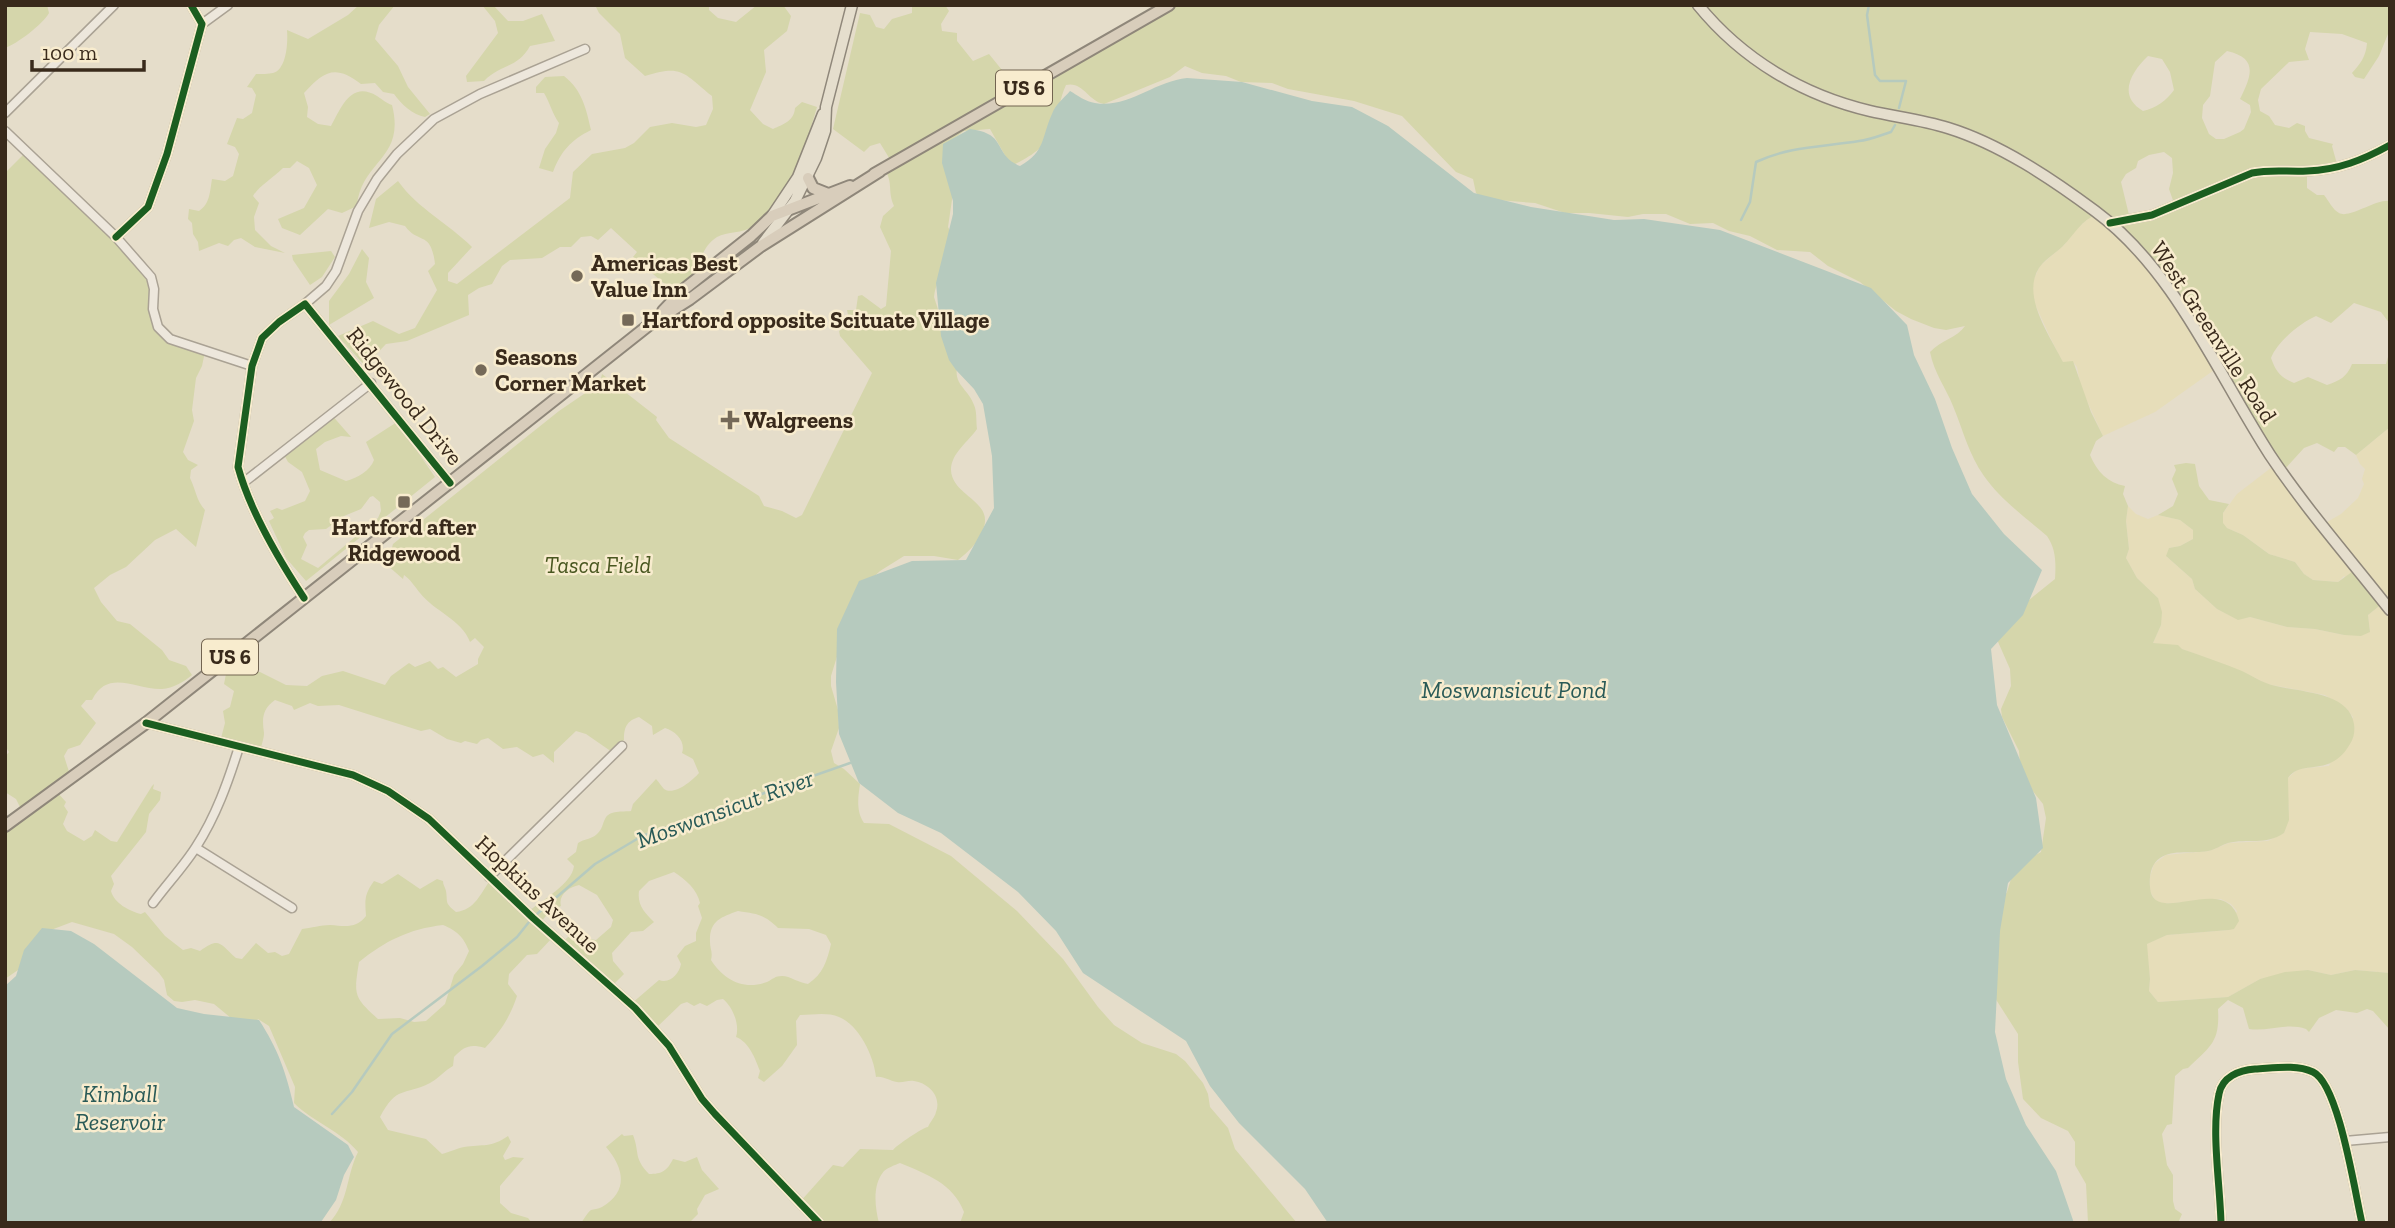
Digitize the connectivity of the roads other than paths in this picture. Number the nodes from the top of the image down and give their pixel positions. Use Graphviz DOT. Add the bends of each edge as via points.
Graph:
graph roads {
  1 [pos="114,5"];
  2 [pos="191,5"];
  3 [pos="228,5"];
  4 [pos="852,5"];
  5 [pos="1169,5"];
  6 [pos="1698,5"];
  7 [pos="202,24"];
  8 [pos="585,49"];
  9 [pos="826,107"];
  10 [pos="5,113"];
  11 [pos="5,131"];
  12 [pos="2390,145"];
  13 [pos="880,171"];
  14 [pos="807,178"];
  15 [pos="828,194"];
  16 [pos="789,209"];
  17 [pos="772,216"];
  18 [pos="2110,223"];
  19 [pos="116,237"];
  20 [pos="761,246"];
  21 [pos="305,304"];
  22 [pos="649,325"];
  23 [pos="252,366"];
  24 [pos="371,383"];
  25 [pos="243,483"];
  26 [pos="450,483"];
  27 [pos="304,598"];
  28 [pos="2390,610"];
  29 [pos="146,723"];
  30 [pos="622,746"];
  31 [pos="239,747"];
  32 [pos="5,826"];
  33 [pos="196,848"];
  34 [pos="489,877"];
  35 [pos="153,903"];
  36 [pos="292,908"];
  37 [pos="2390,1137"];
  38 [pos="2346,1142"];
  39 [pos="819,1223"];
  40 [pos="2221,1223"];
  41 [pos="2362,1223"];
  1 -- 10 [label="street"];
  2 -- 7 [label="street"];
  3 -- 7 [label="street"];
  4 -- 9 [label="main road"];
  5 -- 13 [label="highway, US 6"];
  6 -- 18 [label="main road, West Greenville Road" via="1726,38 1802,88 1868,111 1947,127 1974,138 2044,177"];
  7 -- 19 [label="street" via="148,207"];
  8 -- 21 [label="street" via="434,119 377,179 358,211 336,271"];
  9 -- 14 [label="main road" via="824,131"];
  9 -- 17 [label="main road" via="798,177"];
  11 -- 19 [label="street"];
  12 -- 18 [label="street" via="2335,168 2252,173 2152,215"];
  13 -- 15 [label="highway, US 6"];
  13 -- 20 [label="highway, US 6"];
  14 -- 15 [label="highway" via="813,188"];
  14 -- 16 [label="main road"];
  15 -- 16 [label="highway, US 6"];
  16 -- 17 [label="highway, US 6"];
  16 -- 20 [label="main road"];
  17 -- 22 [label="highway, US 6" via="683,290"];
  18 -- 28 [label="main road, West Greenville Road" via="2155,270 2270,454"];
  19 -- 23 [label="street" via="151,277 158,327 170,339"];
  20 -- 22 [label="highway, US 6"];
  21 -- 23 [label="street" via="262,338"];
  21 -- 24 [label="street, Ridgewood Drive"];
  22 -- 26 [label="highway, US 6"];
  23 -- 25 [label="street" via="239,450"];
  24 -- 25 [label="street"];
  24 -- 26 [label="street, Ridgewood Drive"];
  25 -- 27 [label="street"];
  26 -- 27 [label="highway, US 6"];
  27 -- 29 [label="highway, US 6"];
  29 -- 31 [label="street, Hopkins Avenue"];
  29 -- 32 [label="highway, US 6"];
  30 -- 34 [label="street"];
  31 -- 33 [label="street"];
  31 -- 34 [label="street, Hopkins Avenue" via="353,775 388,791 429,819"];
  33 -- 35 [label="street"];
  33 -- 36 [label="street"];
  34 -- 39 [label="street, Hopkins Avenue" via="635,1008 679,1060 715,1114"];
  37 -- 38 [label="street"];
  38 -- 40 [label="street" via="2326,1087 2315,1072 2280,1067 2233,1074 2223,1082 2219,1094"];
  38 -- 41 [label="street"];
}
